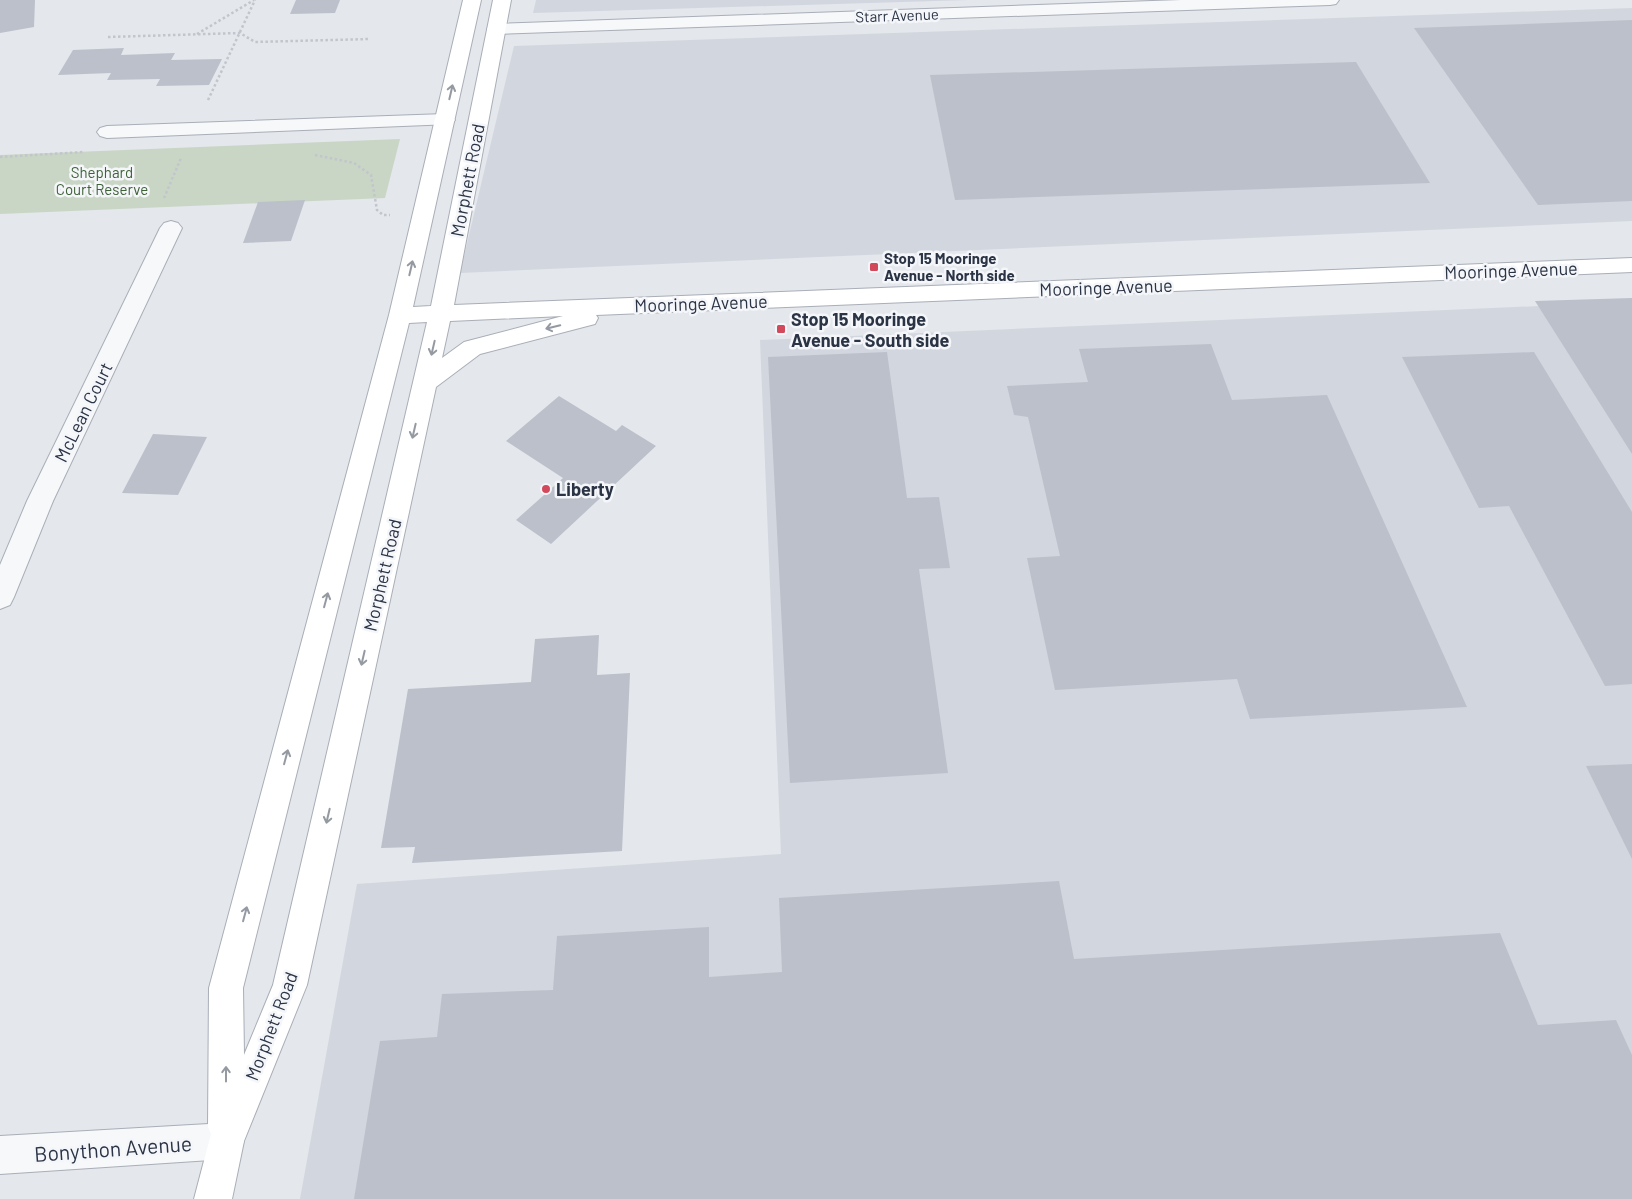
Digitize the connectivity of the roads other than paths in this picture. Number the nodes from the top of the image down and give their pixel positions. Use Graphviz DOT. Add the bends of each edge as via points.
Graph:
graph roads {
  1 [pos="472,0"];
  2 [pos="502,0"];
  3 [pos="1330,0"];
  4 [pos="496,29"];
  5 [pos="465,30"];
  6 [pos="445,120"];
  7 [pos="107,132"];
  8 [pos="171,228"];
  9 [pos="1632,265"];
  10 [pos="722,302"];
  11 [pos="441,312"];
  12 [pos="400,315"];
  13 [pos="425,383"];
  14 [pos="0,597"];
  15 [pos="226,1141"];
  16 [pos="0,1155"];
  17 [pos="213,1199"];
  1 -- 5 [label="street, Morphett Road"];
  2 -- 4 [label="street, Morphett Road"];
  3 -- 4 [label="street, Starr Avenue"];
  4 -- 5 [label="street, Starr Avenue"];
  4 -- 11 [label="street, Morphett Road"];
  6 -- 5 [label="street, Morphett Road, one-way"];
  6 -- 7 [label="street"];
  12 -- 6 [label="street, Morphett Road, one-way"];
  8 -- 14 [label="street, McLean Court" via="40,502"];
  9 -- 10 [label="street, Mooringe Avenue"];
  10 -- 11 [label="street, Mooringe Avenue"];
  10 -- 13 [label="street, one-way" via="591,317 472,348"];
  11 -- 12 [label="street, Mooringe Avenue"];
  11 -- 13 [label="street, Morphett Road, one-way"];
  15 -- 12 [label="street, Morphett Road, one-way" via="226,988"];
  13 -- 15 [label="street, Morphett Road, one-way" via="290,985"];
  15 -- 16 [label="street, Bonython Avenue"];
  15 -- 17 [label="street, Morphett Road"];
}
